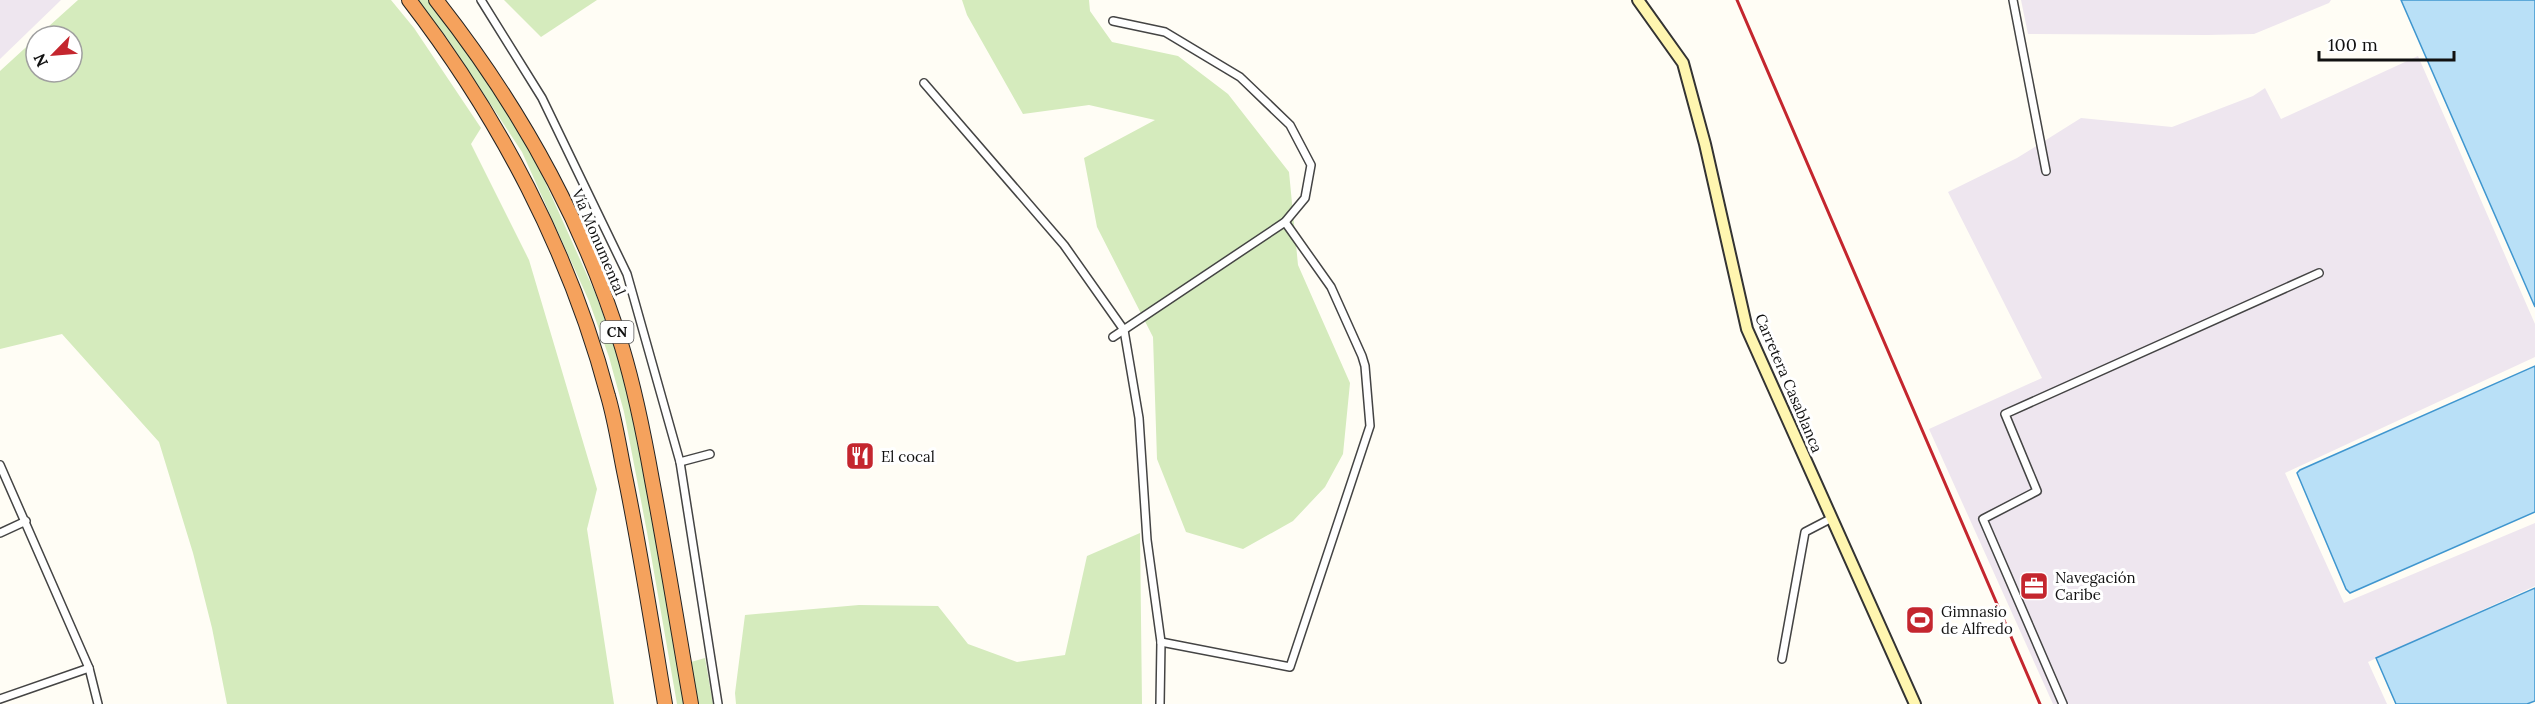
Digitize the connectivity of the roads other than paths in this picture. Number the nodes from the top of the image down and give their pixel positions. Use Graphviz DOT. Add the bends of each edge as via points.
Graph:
graph roads {
  1 [pos="409,0"];
  2 [pos="436,0"];
  3 [pos="481,0"];
  4 [pos="1638,0"];
  5 [pos="2013,0"];
  6 [pos="1113,21"];
  7 [pos="924,83"];
  8 [pos="2046,171"];
  9 [pos="1285,222"];
  10 [pos="2319,273"];
  11 [pos="1124,330"];
  12 [pos="1113,337"];
  13 [pos="710,454"];
  14 [pos="680,462"];
  15 [pos="0,465"];
  16 [pos="1832,518"];
  17 [pos="26,521"];
  18 [pos="0,533"];
  19 [pos="1161,642"];
  20 [pos="1782,658"];
  21 [pos="89,668"];
  22 [pos="0,699"];
  23 [pos="98,704"];
  24 [pos="665,704"];
  25 [pos="691,704"];
  26 [pos="718,704"];
  27 [pos="1160,704"];
  28 [pos="1916,704"];
  29 [pos="2063,704"];
  1 -- 24 [label="highway, CN" via="488,114 523,176 575,296 611,406"];
  2 -- 25 [label="highway, Vía Monumental / CN" via="489,70 528,131 604,293 623,348 643,433"];
  3 -- 14 [label="street" via="542,98 627,274"];
  4 -- 16 [label="main road, Carretera Casablanca" via="1683,63 1747,329"];
  5 -- 8 [label="street"];
  6 -- 9 [label="street" via="1165,32 1240,77 1290,125 1311,165 1305,198"];
  7 -- 11 [label="street" via="1064,245"];
  9 -- 11 [label="street"];
  9 -- 19 [label="street" via="1331,287 1362,356 1370,426 1290,667"];
  10 -- 29 [label="street" via="2005,414 2037,491 1983,519"];
  11 -- 12 [label="street"];
  11 -- 19 [label="street" via="1139,418 1147,540"];
  13 -- 14 [label="street"];
  14 -- 26 [label="street"];
  15 -- 17 [label="street"];
  16 -- 20 [label="street" via="1805,532"];
  16 -- 28 [label="main road, Carretera Casablanca"];
  17 -- 18 [label="street"];
  17 -- 21 [label="street"];
  19 -- 27 [label="street"];
  21 -- 22 [label="street"];
  21 -- 23 [label="street"];
}
